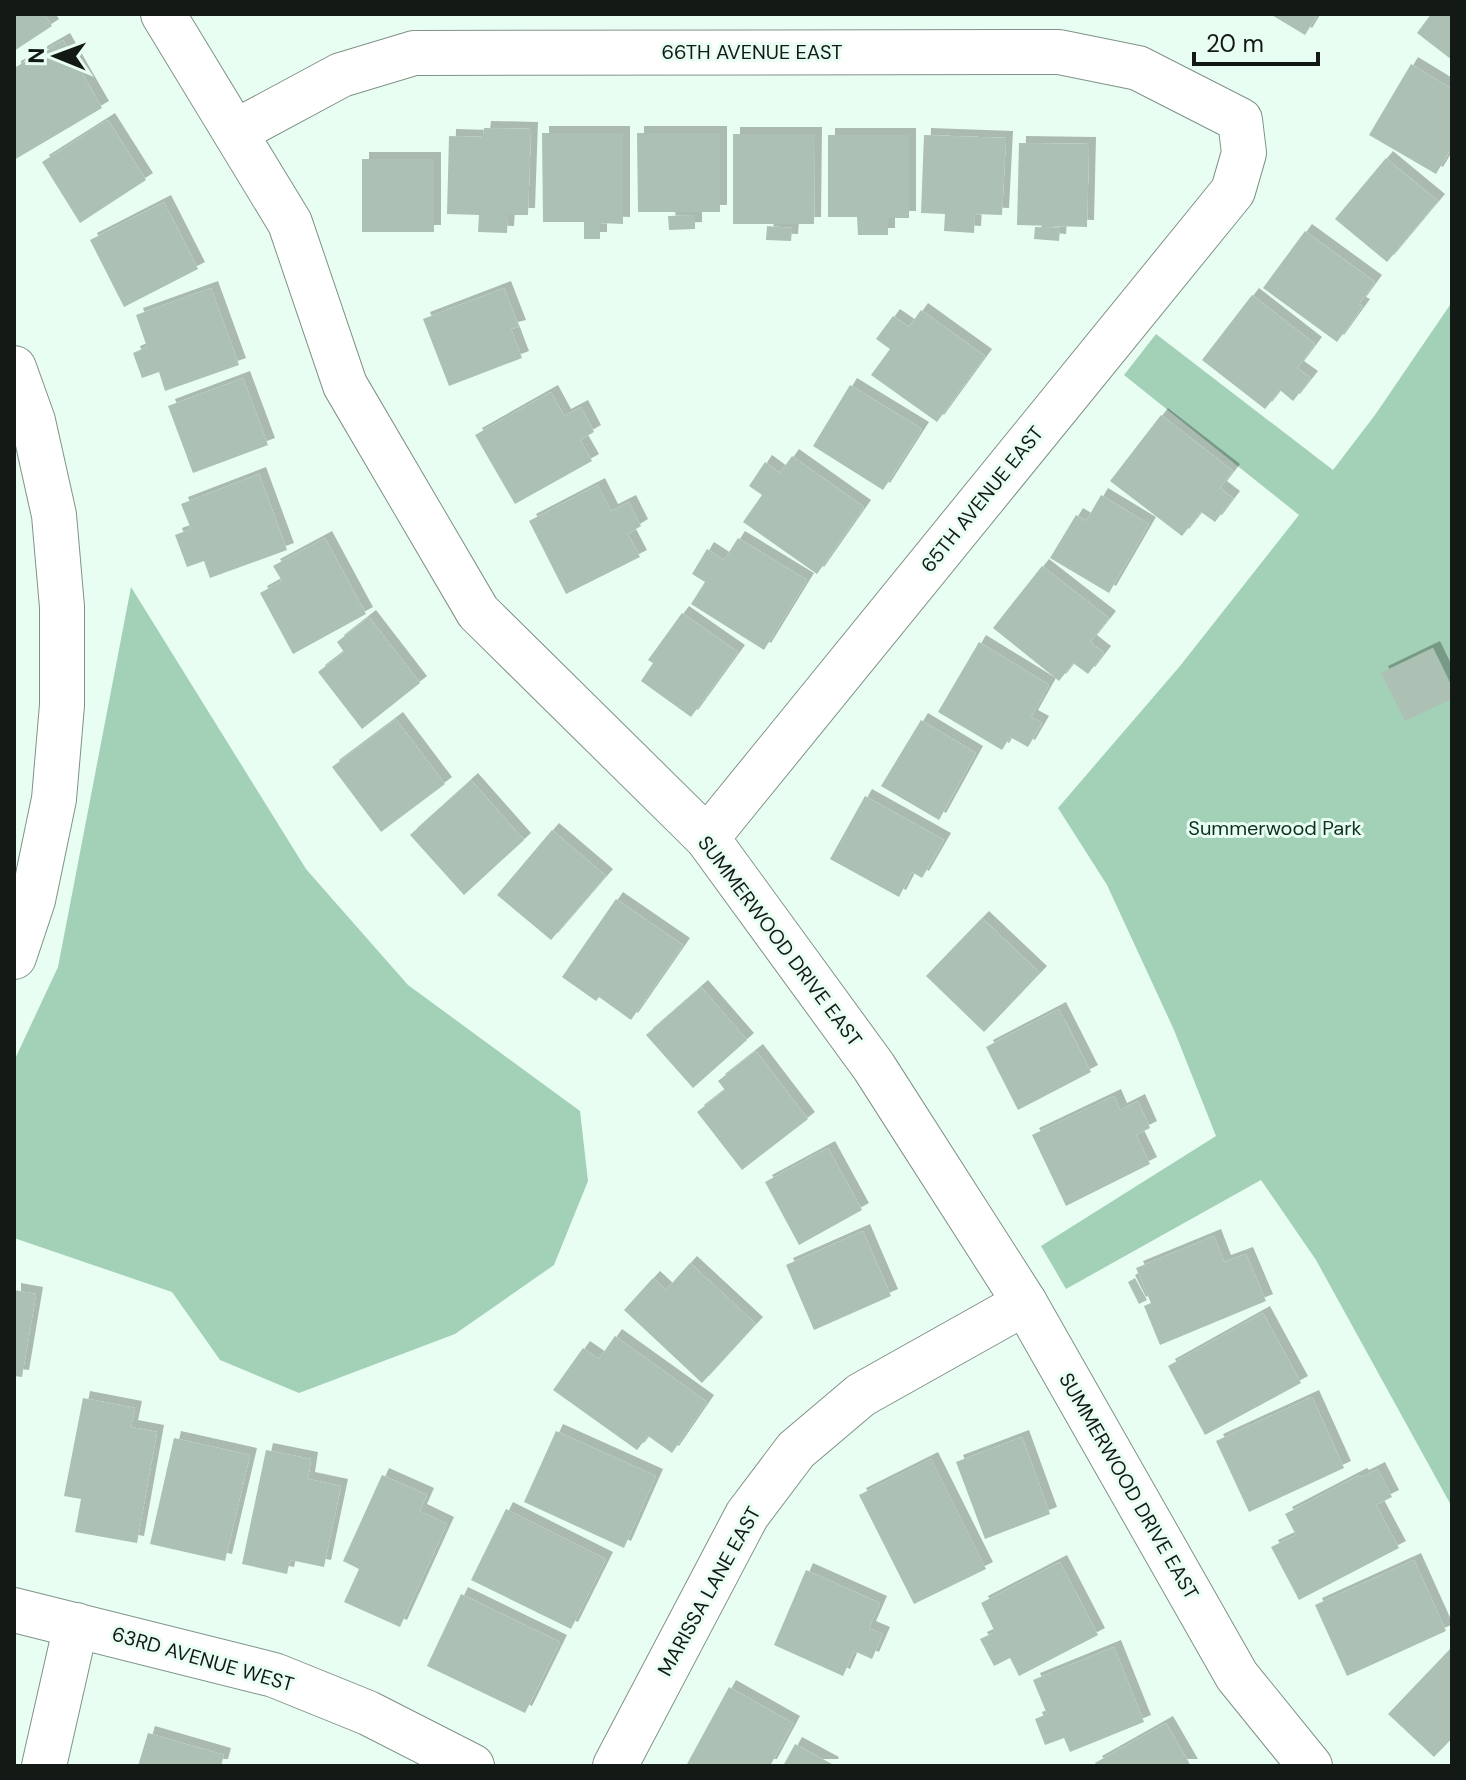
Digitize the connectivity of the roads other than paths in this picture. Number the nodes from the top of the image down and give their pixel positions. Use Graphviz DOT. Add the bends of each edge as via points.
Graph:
graph roads {
  1 [pos="163,14"];
  2 [pos="235,132"];
  3 [pos="1244,153"];
  4 [pos="14,368"];
  5 [pos="707,838"];
  6 [pos="14,957"];
  7 [pos="1025,1303"];
  8 [pos="14,1610"];
  9 [pos="76,1625"];
  10 [pos="44,1766"];
  11 [pos="472,1766"];
  12 [pos="615,1766"];
  13 [pos="1310,1766"];
  1 -- 2 [label="street, SUMMERWOOD DRIVE EAST"];
  2 -- 3 [label="street, 66TH AVENUE EAST" via="341,75 414,53 1059,52 1138,68 1240,120"];
  2 -- 5 [label="street, SUMMERWOOD DRIVE EAST" via="290,223 345,385 478,612"];
  3 -- 5 [label="street, 65TH AVENUE EAST" via="1233,191"];
  4 -- 6 [label="street" via="33,421 54,515 62,705 54,799 33,900"];
  5 -- 7 [label="street, SUMMERWOOD DRIVE EAST" via="874,1067"];
  7 -- 12 [label="street, MARISSA LANE EAST" via="861,1395 796,1450 747,1515"];
  7 -- 13 [label="street, SUMMERWOOD DRIVE EAST" via="1237,1676"];
  8 -- 9 [label="street, 63RD AVENUE WEST"];
  9 -- 10 [label="street"];
  9 -- 11 [label="street, 63RD AVENUE WEST" via="274,1675 368,1713"];
}
